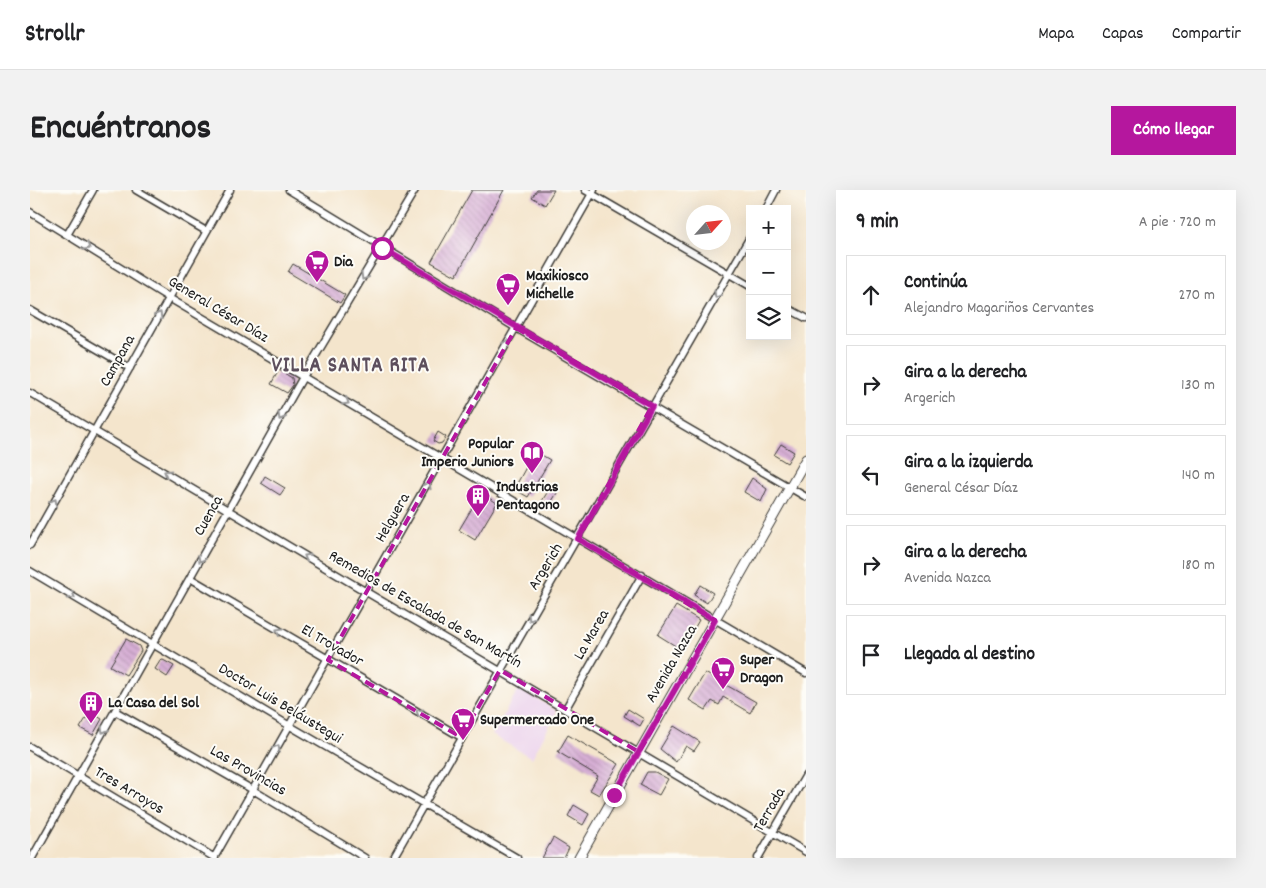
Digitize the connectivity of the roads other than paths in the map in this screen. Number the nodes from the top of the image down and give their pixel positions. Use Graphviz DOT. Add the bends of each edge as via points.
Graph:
graph roads {
  1 [pos="93,190"];
  2 [pos="136,190"];
  3 [pos="230,190"];
  4 [pos="415,190"];
  5 [pos="585,190"];
  6 [pos="776,190"];
  7 [pos="292,191"];
  8 [pos="593,192"];
  9 [pos="768,205"];
  10 [pos="30,212"];
  11 [pos="206,231"];
  12 [pos="68,234"];
  13 [pos="746,244"];
  14 [pos="382,248"];
  15 [pos="729,274"];
  16 [pos="746,284"];
  17 [pos="169,298"];
  18 [pos="30,310"];
  19 [pos="791,310"];
  20 [pos="806,318"];
  21 [pos="516,328"];
  22 [pos="130,368"];
  23 [pos="303,377"];
  24 [pos="30,393"];
  25 [pos="652,406"];
  26 [pos="95,431"];
  27 [pos="806,459"];
  28 [pos="442,460"];
  29 [pos="790,487"];
  30 [pos="806,497"];
  31 [pos="228,509"];
  32 [pos="578,539"];
  33 [pos="30,545"];
  34 [pos="30,571"];
  35 [pos="642,576"];
  36 [pos="190,578"];
  37 [pos="366,593"];
  38 [pos="715,620"];
  39 [pos="152,643"];
  40 [pos="328,660"];
  41 [pos="500,670"];
  42 [pos="806,673"];
  43 [pos="566,708"];
  44 [pos="115,711"];
  45 [pos="290,726"];
  46 [pos="462,736"];
  47 [pos="30,747"];
  48 [pos="639,752"];
  49 [pos="77,775"];
  50 [pos="806,775"];
  51 [pos="253,790"];
  52 [pos="425,805"];
  53 [pos="773,832"];
  54 [pos="806,852"];
  55 [pos="32,858"];
  56 [pos="215,858"];
  57 [pos="365,858"];
  58 [pos="394,858"];
  59 [pos="517,858"];
  60 [pos="579,858"];
  61 [pos="758,858"];
  1 -- 12 [label="street"];
  2 -- 11 [label="street"];
  3 -- 11 [label="street, Campana"];
  4 -- 14 [label="street, Cuenca"];
  5 -- 8 [label="street"];
  6 -- 9 [label="street"];
  7 -- 14 [label="street"];
  8 -- 15 [label="street"];
  8 -- 21 [label="street, Helguera"];
  10 -- 12 [label="street, General César Díaz"];
  11 -- 17 [label="street, Campana"];
  12 -- 17 [label="street, General César Díaz, one-way"];
  13 -- 15 [label="street, Argerich"];
  14 -- 21 [label="street"];
  14 -- 23 [label="street, Cuenca, one-way"];
  15 -- 16 [label="street"];
  15 -- 25 [label="street, Argerich, one-way"];
  22 -- 17 [label="street, Campana, one-way"];
  17 -- 23 [label="street, General César Díaz"];
  18 -- 22 [label="street"];
  19 -- 20 [label="street"];
  21 -- 25 [label="street"];
  28 -- 21 [label="street, Helguera, one-way"];
  22 -- 26 [label="street, Campana"];
  23 -- 28 [label="street, General César Díaz, one-way"];
  23 -- 31 [label="street, Cuenca, one-way"];
  24 -- 26 [label="street, Remedios de Escalada de San Martín"];
  25 -- 29 [label="street"];
  25 -- 32 [label="street, Argerich"];
  31 -- 26 [label="street, Remedios de Escalada de San Martín, one-way"];
  33 -- 26 [label="street, Campana, one-way"];
  27 -- 29 [label="main road, Avenida Nazca"];
  28 -- 32 [label="street, General César Díaz"];
  37 -- 28 [label="street, Helguera, one-way"];
  29 -- 30 [label="street"];
  29 -- 38 [label="main road, Avenida Nazca"];
  31 -- 36 [label="street, Cuenca, one-way"];
  37 -- 31 [label="street, Remedios de Escalada de San Martín, one-way"];
  32 -- 35 [label="street, General César Díaz"];
  32 -- 41 [label="street, Argerich, one-way"];
  34 -- 39 [label="street, Doctor Luis Beláustegui, one-way"];
  35 -- 38 [label="street, General César Díaz"];
  35 -- 43 [label="street, La Marea"];
  36 -- 39 [label="street, Cuenca"];
  40 -- 36 [label="street, El Trovador, one-way"];
  37 -- 40 [label="street, Helguera"];
  37 -- 41 [label="street, Remedios de Escalada de San Martín"];
  38 -- 42 [label="street, General César Díaz"];
  38 -- 48 [label="main road, Avenida Nazca"];
  39 -- 44 [label="street, Cuenca"];
  39 -- 45 [label="street, Doctor Luis Beláustegui"];
  40 -- 45 [label="street, Helguera"];
  46 -- 40 [label="street, El Trovador, one-way"];
  41 -- 43 [label="street, Remedios de Escalada de San Martín"];
  41 -- 46 [label="street, Argerich"];
  43 -- 48 [label="street, Remedios de Escalada de San Martín"];
  44 -- 49 [label="street, Cuenca, one-way"];
  44 -- 51 [label="street, Las Provincias"];
  51 -- 45 [label="street, Helguera, one-way"];
  45 -- 52 [label="street, Doctor Luis Beláustegui"];
  46 -- 52 [label="street, Argerich"];
  47 -- 49 [label="street, Tres Arroyos"];
  48 -- 53 [label="street, Remedios de Escalada de San Martín"];
  48 -- 60 [label="main road, Avenida Nazca"];
  49 -- 55 [label="street, Cuenca"];
  49 -- 56 [label="street, Tres Arroyos"];
  50 -- 53 [label="street, Terrada"];
  51 -- 56 [label="street, Helguera"];
  51 -- 57 [label="street, Las Provincias"];
  52 -- 58 [label="street, Argerich"];
  52 -- 59 [label="street, Doctor Luis Beláustegui"];
  53 -- 54 [label="street, Remedios de Escalada de San Martín"];
  53 -- 61 [label="street, Terrada"];
}
